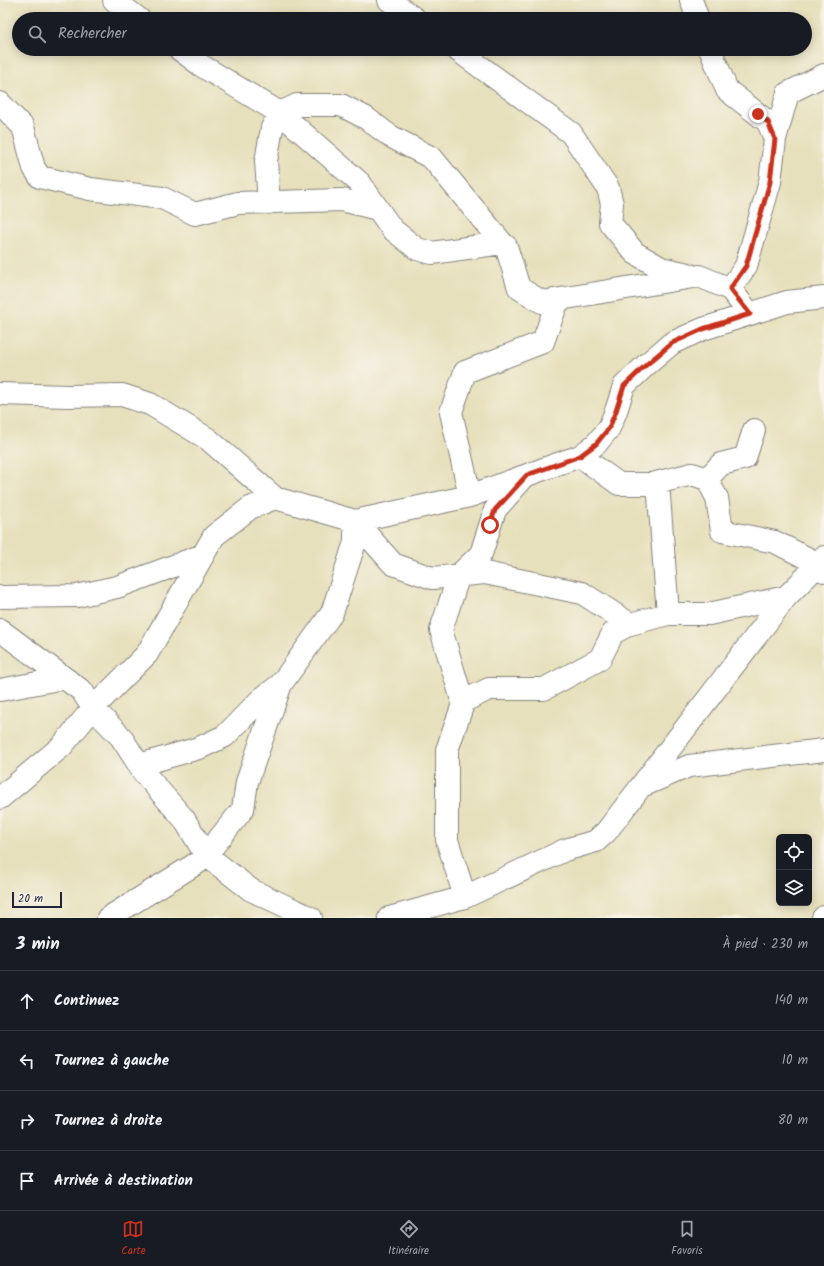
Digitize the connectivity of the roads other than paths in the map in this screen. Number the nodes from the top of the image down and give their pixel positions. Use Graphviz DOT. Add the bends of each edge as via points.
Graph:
graph roads {
  1 [pos="114,0"];
  2 [pos="691,0"];
  3 [pos="130,12"];
  4 [pos="695,12"];
  5 [pos="188,56"];
  6 [pos="466,56"];
  7 [pos="713,56"];
  8 [pos="824,75"];
  9 [pos="0,103"];
  10 [pos="280,113"];
  11 [pos="775,139"];
  12 [pos="269,203"];
  13 [pos="378,209"];
  14 [pos="502,243"];
  15 [pos="699,276"];
  16 [pos="730,289"];
  17 [pos="824,298"];
  18 [pos="558,300"];
  19 [pos="750,314"];
  20 [pos="0,394"];
  21 [pos="754,430"];
  22 [pos="580,456"];
  23 [pos="527,475"];
  24 [pos="707,479"];
  25 [pos="658,483"];
  26 [pos="470,496"];
  27 [pos="274,498"];
  28 [pos="355,521"];
  29 [pos="203,556"];
  30 [pos="823,563"];
  31 [pos="459,575"];
  32 [pos="0,597"];
  33 [pos="786,597"];
  34 [pos="668,614"];
  35 [pos="630,624"];
  36 [pos="0,630"];
  37 [pos="64,678"];
  38 [pos="281,684"];
  39 [pos="0,690"];
  40 [pos="463,703"];
  41 [pos="93,708"];
  42 [pos="824,750"];
  43 [pos="138,765"];
  44 [pos="641,786"];
  45 [pos="0,798"];
  46 [pos="206,854"];
  47 [pos="465,897"];
  48 [pos="108,918"];
  49 [pos="312,918"];
  50 [pos="389,918"];
  1 -- 3 [label="street"];
  2 -- 4 [label="street"];
  5 -- 10 [label="street"];
  6 -- 15 [label="street" via="571,133 608,188 612,204 610,223 635,253 661,268"];
  7 -- 11 [label="street" via="727,90 768,122"];
  8 -- 11 [label="street" via="788,93"];
  9 -- 12 [label="street" via="23,127 34,168 40,177 90,189 162,198 195,214 238,204"];
  10 -- 12 [label="street" via="272,128 266,161"];
  10 -- 13 [label="street" via="360,182"];
  10 -- 14 [label="street" via="297,105 341,105 366,118 390,136 432,158"];
  11 -- 16 [label="street" via="770,182 746,266"];
  12 -- 13 [label="street" via="342,200"];
  13 -- 14 [label="street" via="392,229 417,249 432,253"];
  14 -- 18 [label="street" via="506,246 519,288 542,302"];
  15 -- 16 [label="street"];
  15 -- 18 [label="street"];
  16 -- 19 [label="street"];
  17 -- 19 [label="street" via="787,302"];
  18 -- 26 [label="street" via="543,342 465,372 451,412"];
  19 -- 22 [label="street" via="703,329 672,343 624,386 609,428 596,444"];
  20 -- 27 [label="street" via="122,395 150,404 208,439"];
  21 -- 24 [label="street" via="745,458 721,464"];
  22 -- 23 [label="street"];
  22 -- 25 [label="street" via="619,484"];
  23 -- 26 [label="street"];
  23 -- 31 [label="street" via="495,510 481,554"];
  24 -- 25 [label="street" via="692,474"];
  24 -- 30 [label="street" via="717,498 722,531 775,542"];
  25 -- 34 [label="street"];
  26 -- 28 [label="street"];
  27 -- 28 [label="street"];
  27 -- 29 [label="street" via="250,508 214,536"];
  28 -- 31 [label="street" via="394,564 432,578"];
  28 -- 38 [label="street" via="355,542 332,613"];
  29 -- 32 [label="street" via="117,587 77,596"];
  29 -- 41 [label="street" via="147,654"];
  30 -- 33 [label="street"];
  31 -- 35 [label="street" via="485,573 582,593"];
  31 -- 40 [label="street" via="441,630"];
  33 -- 34 [label="street" via="709,614"];
  33 -- 44 [label="street"];
  34 -- 35 [label="street"];
  35 -- 40 [label="street" via="613,633 600,659 544,689 489,690"];
  36 -- 37 [label="street"];
  37 -- 39 [label="street"];
  37 -- 41 [label="street" via="82,691"];
  38 -- 43 [label="street" via="260,699 226,736 199,748"];
  38 -- 46 [label="street" via="247,782 243,809"];
  40 -- 47 [label="street" via="447,750 447,840"];
  41 -- 43 [label="street" via="121,737"];
  41 -- 45 [label="street" via="62,746"];
  42 -- 44 [label="street" via="689,766"];
  43 -- 46 [label="street" via="184,819"];
  44 -- 47 [label="street" via="606,832 596,841 565,850"];
  46 -- 48 [label="street" via="202,860"];
  46 -- 49 [label="street" via="251,890"];
  47 -- 50 [label="street"];
}
